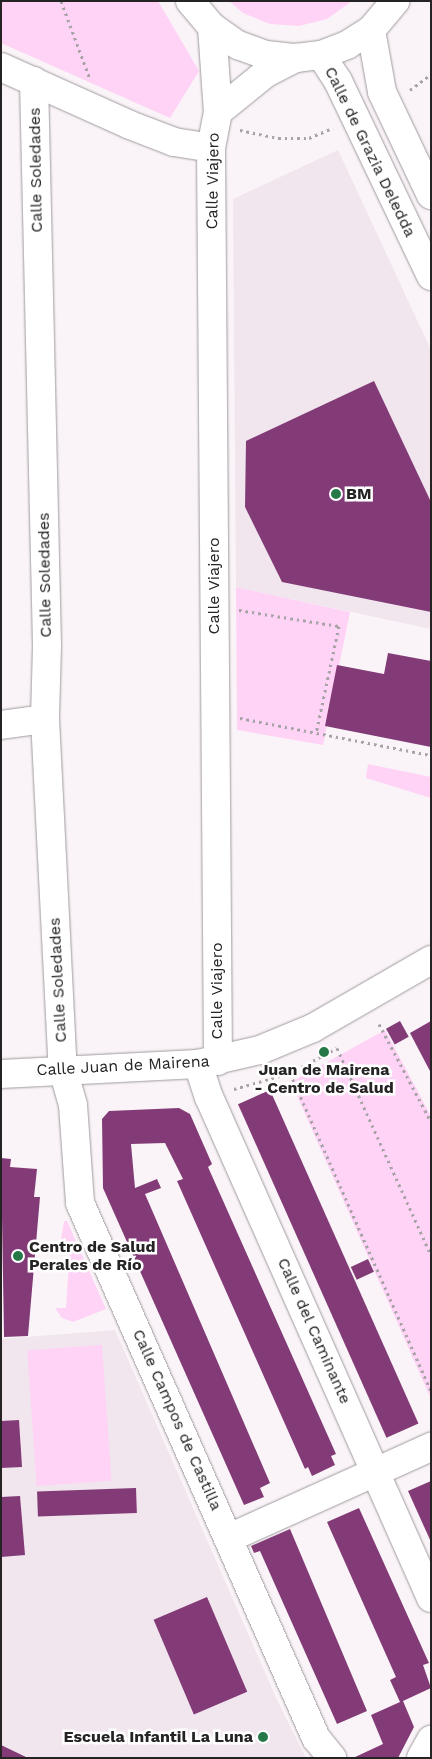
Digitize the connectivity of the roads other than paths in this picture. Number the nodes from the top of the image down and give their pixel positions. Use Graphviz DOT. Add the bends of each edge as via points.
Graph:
graph roads {
  1 [pos="190,1"];
  2 [pos="395,1"];
  3 [pos="212,27"];
  4 [pos="371,30"];
  5 [pos="309,56"];
  6 [pos="1,66"];
  7 [pos="34,81"];
  8 [pos="214,128"];
  9 [pos="431,195"];
  10 [pos="431,276"];
  11 [pos="45,719"];
  12 [pos="1,725"];
  13 [pos="431,960"];
  14 [pos="208,1063"];
  15 [pos="63,1070"];
  16 [pos="1,1074"];
  17 [pos="431,1447"];
  18 [pos="377,1472"];
  19 [pos="229,1538"];
  20 [pos="431,1598"];
  21 [pos="431,1740"];
  22 [pos="332,1758"];
  23 [pos="421,1758"];
  1 -- 3 [label="street"];
  2 -- 4 [label="street, Calle Viajero"];
  3 -- 5 [label="street" via="238,44 266,55"];
  3 -- 8 [label="street, Calle Viajero"];
  4 -- 5 [label="street, Calle Viajero" via="347,45"];
  4 -- 9 [label="street" via="382,92"];
  5 -- 8 [label="street, Calle Viajero" via="266,73"];
  5 -- 10 [label="street, Calle de Grazia Deledda" via="338,81"];
  6 -- 7 [label="street"];
  7 -- 8 [label="street" via="174,142"];
  7 -- 11 [label="street, Calle Soledades"];
  8 -- 14 [label="street, Calle Viajero" via="216,764"];
  11 -- 12 [label="street"];
  11 -- 15 [label="street, Calle Soledades"];
  13 -- 14 [label="street, Calle Juan de Mairena" via="313,1028 260,1050"];
  14 -- 15 [label="street, Calle Juan de Mairena"];
  14 -- 18 [label="street, Calle del Caminante" via="209,1098"];
  15 -- 16 [label="street, Calle Juan de Mairena"];
  15 -- 19 [label="street, Calle Campos de Castilla" via="73,1105 80,1203"];
  17 -- 18 [label="street"];
  18 -- 19 [label="street"];
  18 -- 20 [label="street, Calle del Caminante"];
  19 -- 22 [label="street, Calle Campos de Castilla" via="316,1738"];
  21 -- 23 [label="street"];
}
